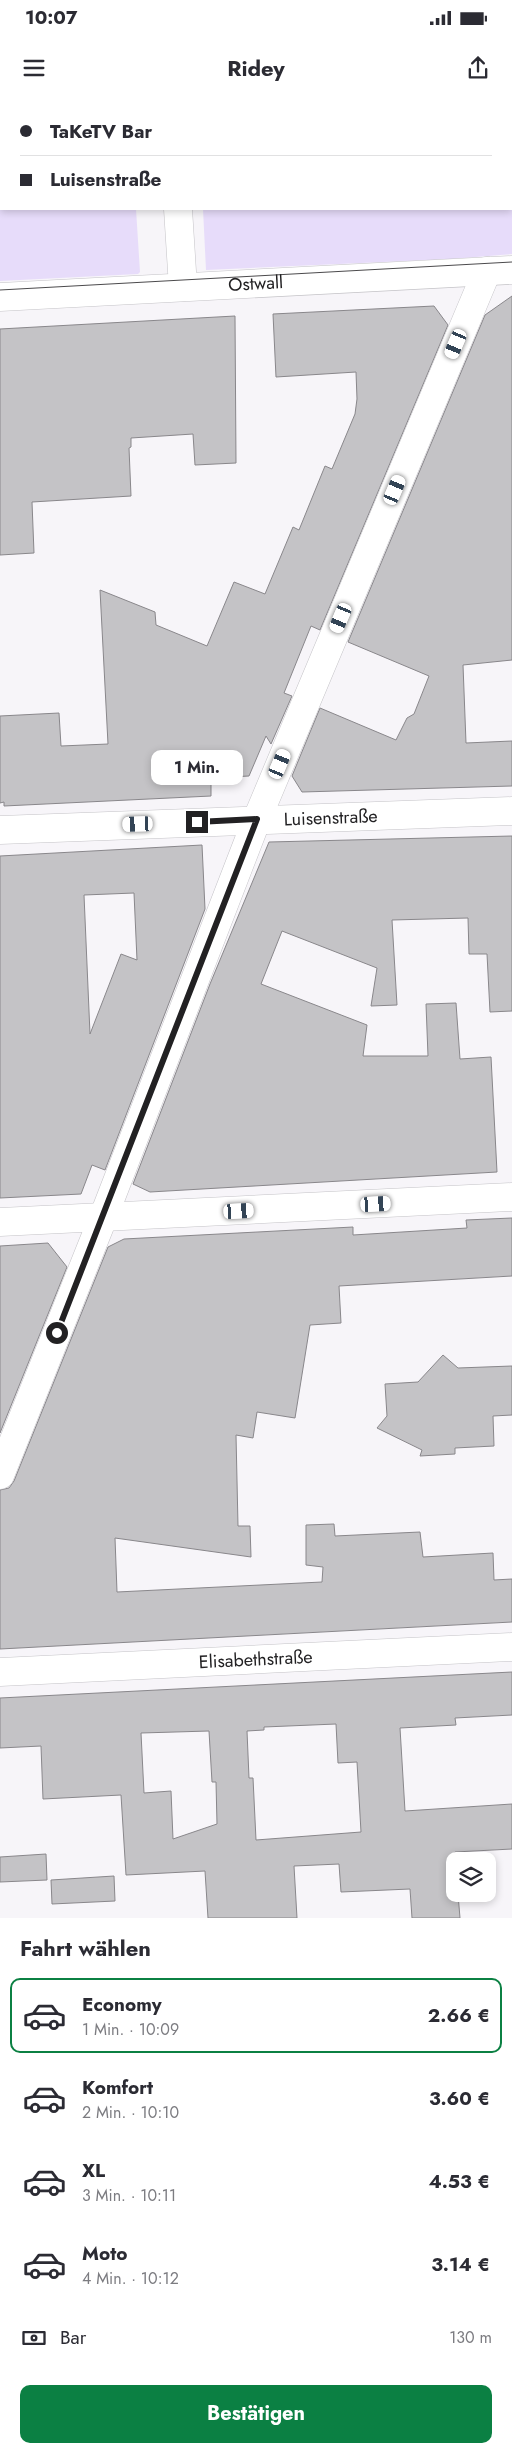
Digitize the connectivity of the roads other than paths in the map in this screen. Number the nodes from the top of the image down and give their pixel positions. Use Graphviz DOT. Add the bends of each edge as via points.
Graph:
graph roads {
  1 [pos="178,210"];
  2 [pos="499,270"];
  3 [pos="183,287"];
  4 [pos="0,296"];
  5 [pos="512,811"];
  6 [pos="257,819"];
  7 [pos="0,830"];
  8 [pos="512,1197"];
  9 [pos="103,1218"];
  10 [pos="0,1222"];
  11 [pos="0,1475"];
  12 [pos="512,1647"];
  13 [pos="0,1672"];
  1 -- 3 [label="street"];
  2 -- 3 [label="street, Ostwall"];
  2 -- 6 [label="street"];
  3 -- 4 [label="street, Ostwall"];
  5 -- 6 [label="street, Luisenstraße"];
  6 -- 7 [label="street, Luisenstraße"];
  6 -- 9 [label="street"];
  8 -- 9 [label="street"];
  9 -- 10 [label="street"];
  9 -- 11 [label="street"];
  12 -- 13 [label="street, Elisabethstraße"];
}
